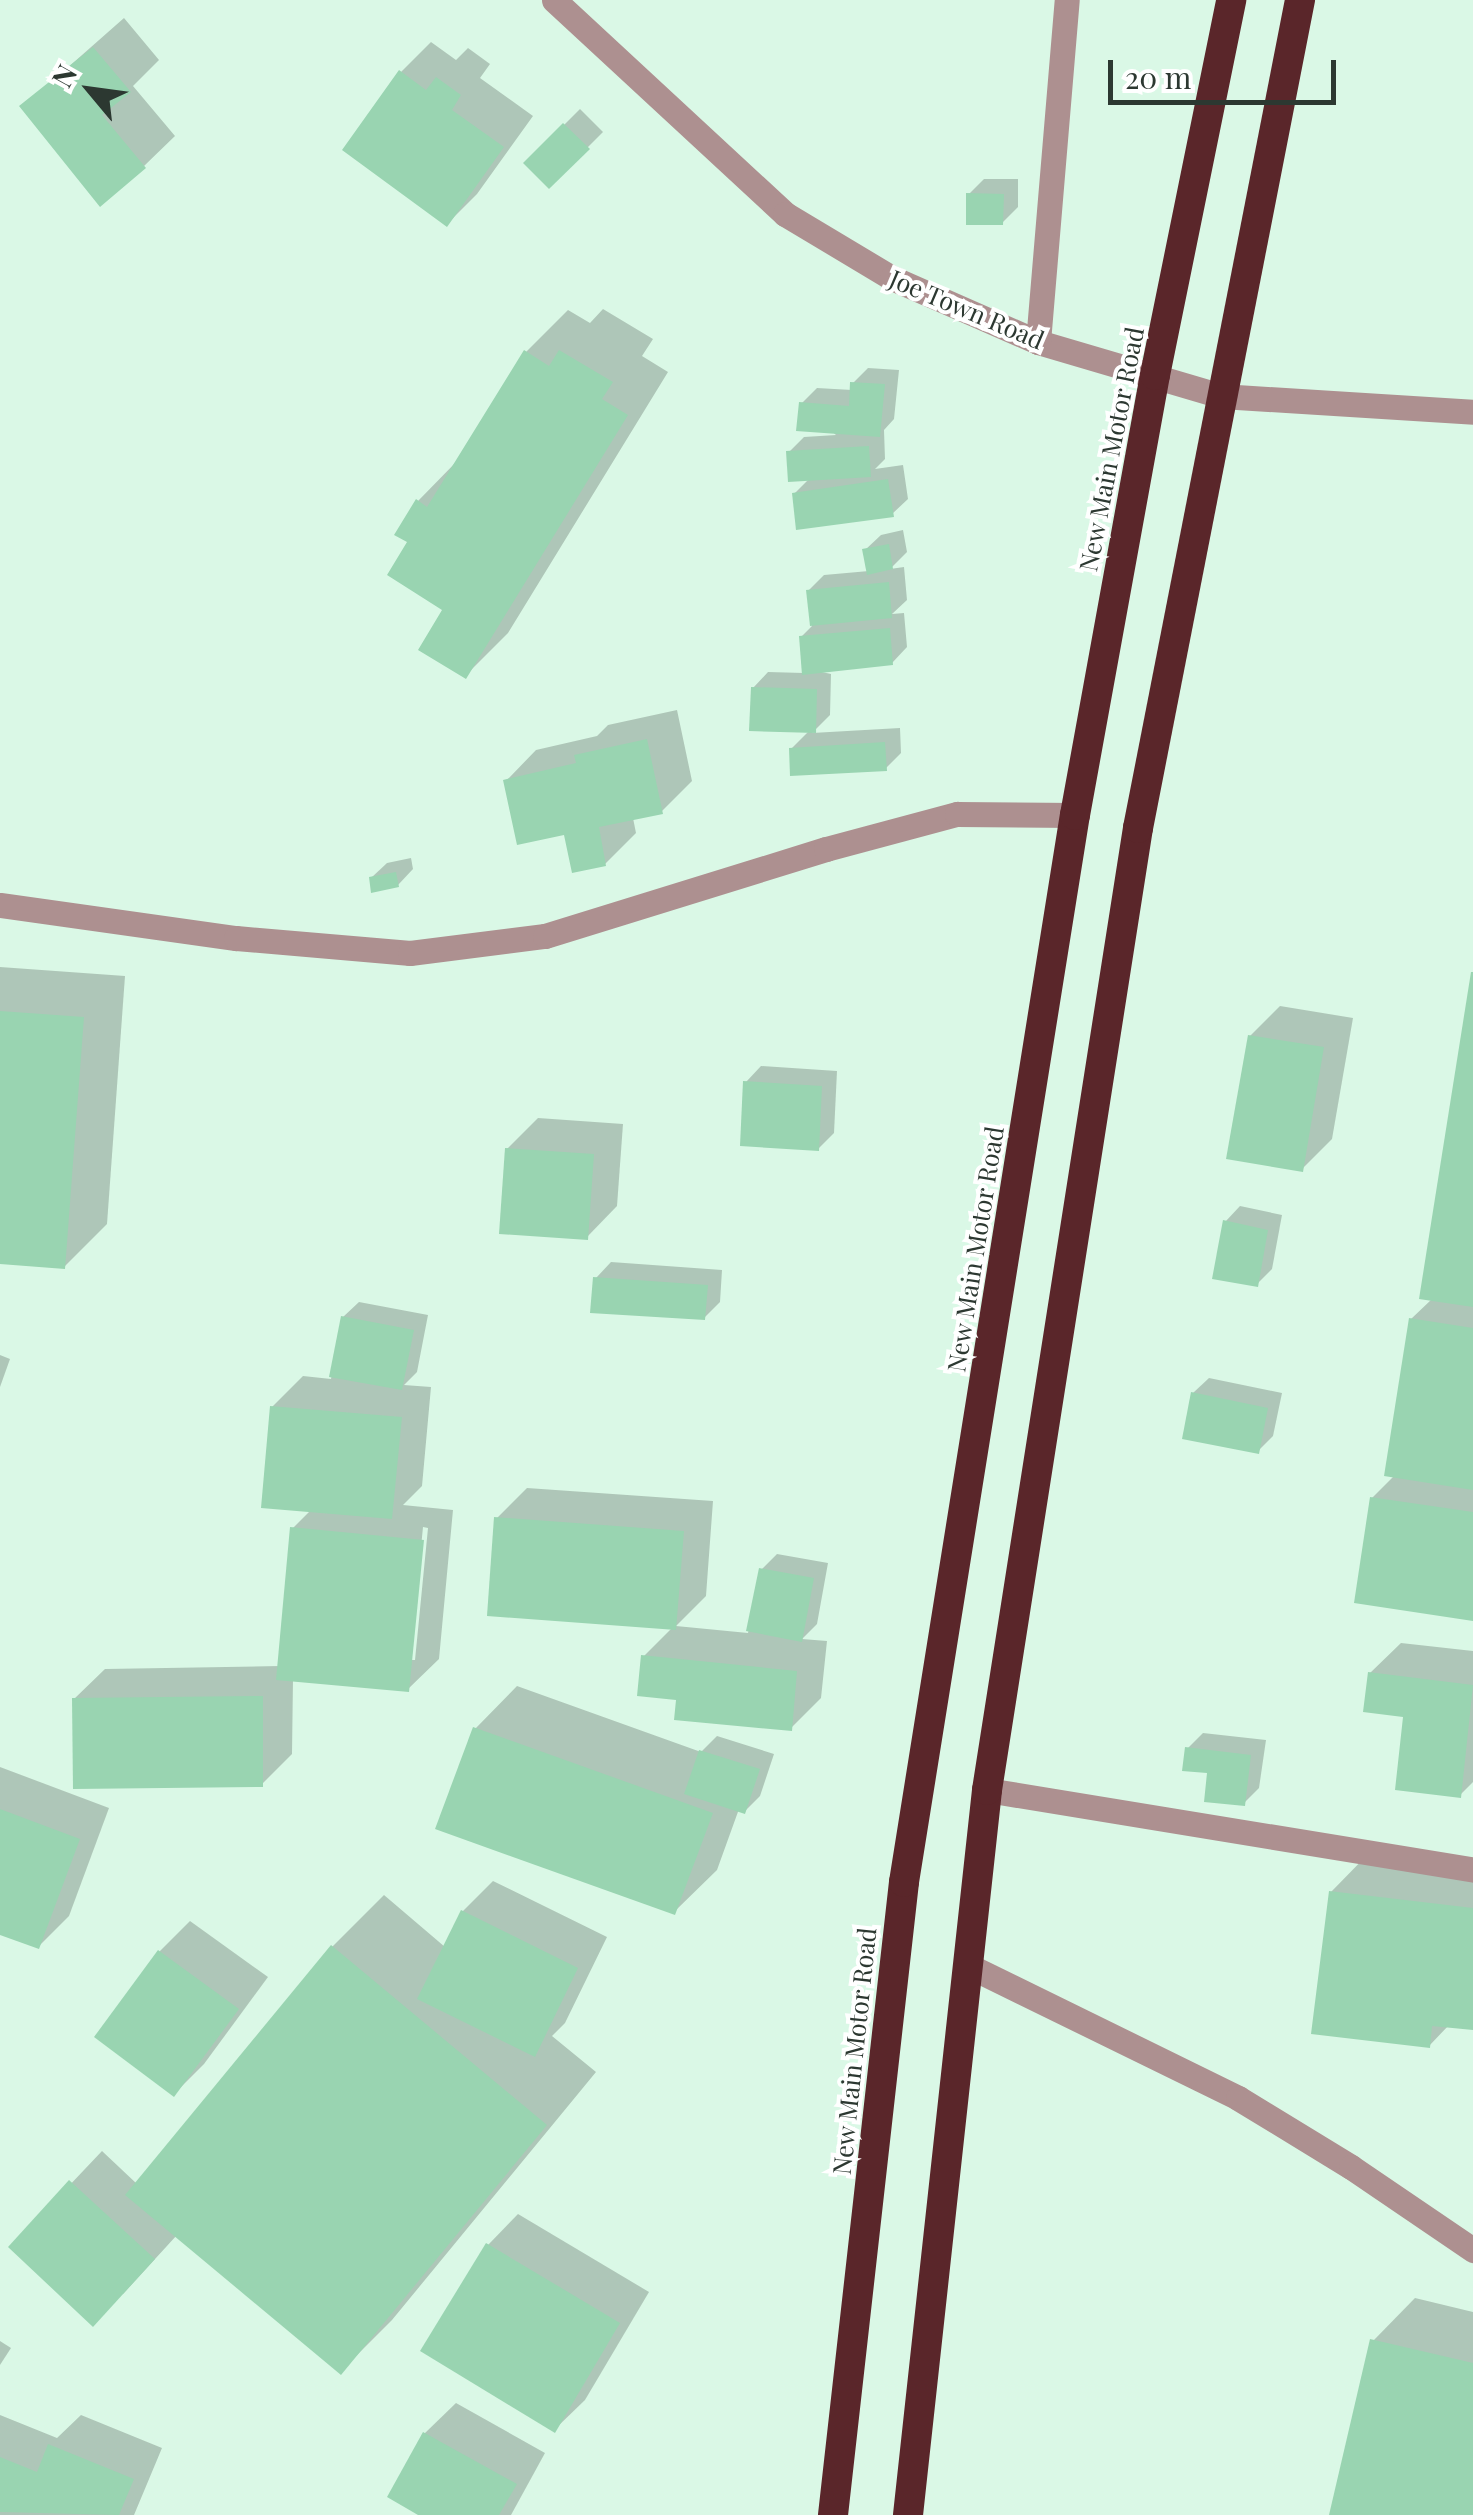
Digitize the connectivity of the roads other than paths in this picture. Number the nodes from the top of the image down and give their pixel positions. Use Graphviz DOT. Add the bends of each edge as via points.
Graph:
graph roads {
  1 [pos="554,0"];
  2 [pos="1067,0"];
  3 [pos="1230,0"];
  4 [pos="1300,0"];
  5 [pos="1038,342"];
  6 [pos="1155,375"];
  7 [pos="1221,396"];
  8 [pos="1473,412"];
  9 [pos="1075,815"];
  10 [pos="0,905"];
  11 [pos="987,1790"];
  12 [pos="1473,1870"];
  13 [pos="966,1965"];
  14 [pos="1473,2250"];
  15 [pos="832,2515"];
  16 [pos="908,2515"];
  1 -- 5 [label="street, Joe Town Road" via="785,214 892,278"];
  2 -- 5 [label="street"];
  3 -- 6 [label="highway, New Main Motor Road"];
  4 -- 7 [label="highway"];
  5 -- 6 [label="street, Joe Town Road"];
  6 -- 7 [label="street, Joe Town Road"];
  6 -- 9 [label="highway, New Main Motor Road"];
  7 -- 8 [label="street, Joe Town Road"];
  7 -- 11 [label="highway" via="1138,828"];
  9 -- 10 [label="street" via="958,814 544,936 410,953 236,938"];
  9 -- 15 [label="highway, New Main Motor Road" via="904,1882"];
  11 -- 12 [label="street"];
  11 -- 13 [label="highway"];
  13 -- 14 [label="street" via="1238,2098"];
  13 -- 16 [label="highway"];
}
